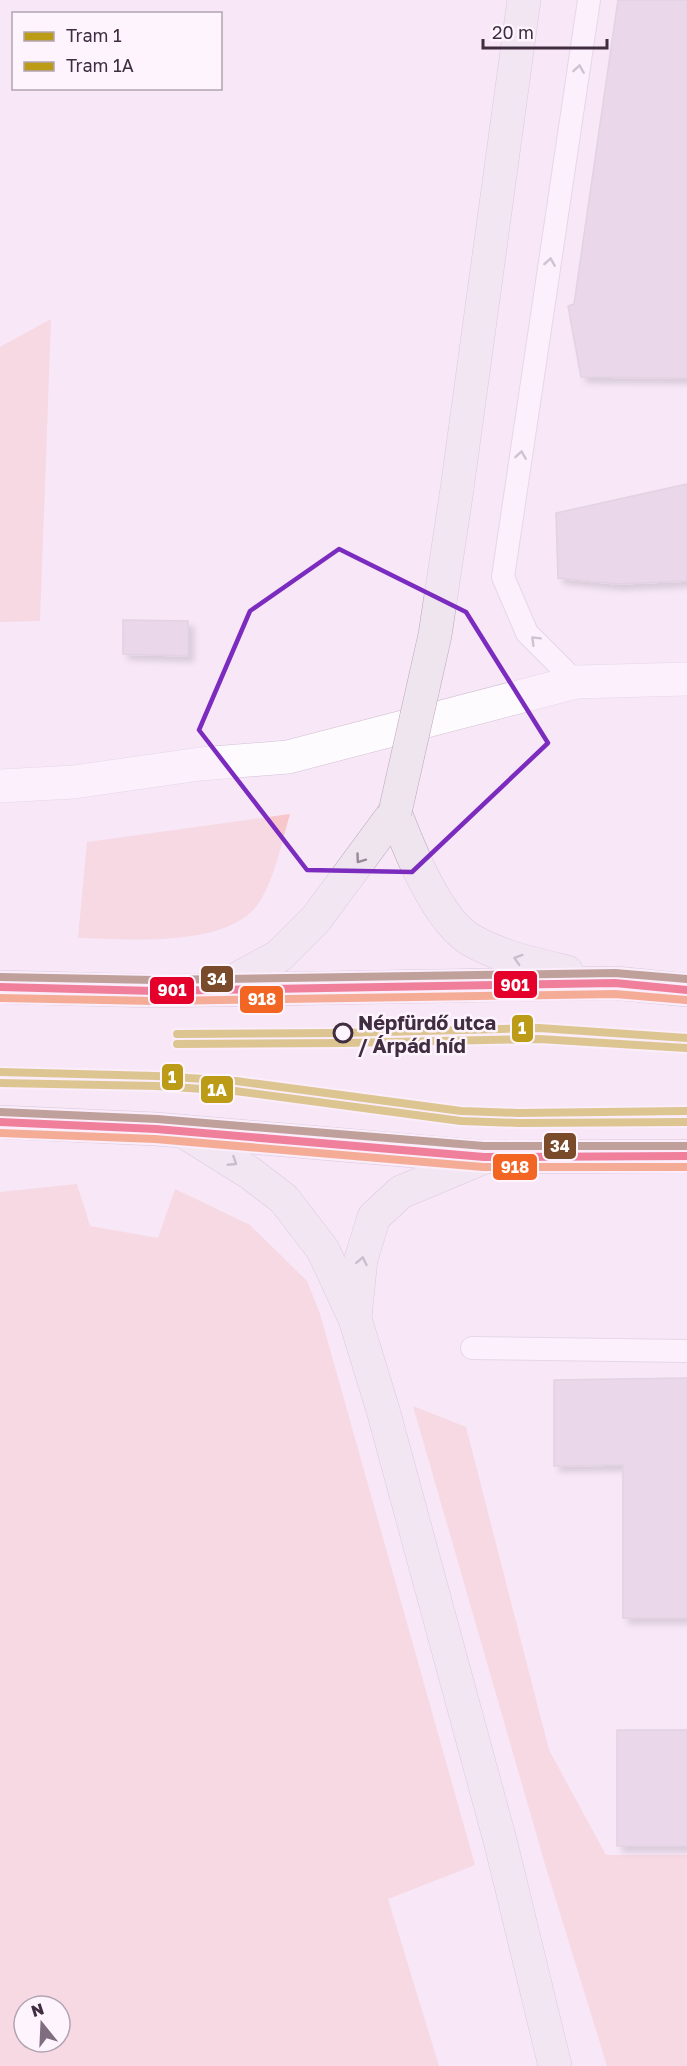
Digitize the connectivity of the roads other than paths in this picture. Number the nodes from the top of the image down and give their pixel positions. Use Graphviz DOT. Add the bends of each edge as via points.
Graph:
graph roads {
  1 [pos="524,0"];
  2 [pos="589,0"];
  3 [pos="687,679"];
  4 [pos="576,682"];
  5 [pos="0,786"];
  6 [pos="395,812"];
  7 [pos="615,983"];
  8 [pos="0,987"];
  9 [pos="217,990"];
  10 [pos="687,990"];
  11 [pos="0,1122"];
  12 [pos="170,1130"];
  13 [pos="687,1155"];
  14 [pos="484,1157"];
  15 [pos="355,1319"];
  16 [pos="472,1348"];
  17 [pos="687,1351"];
  18 [pos="555,2066"];
  1 -- 6 [label="main road, bridge" via="435,635"];
  4 -- 2 [label="lane, one-way" via="527,633 503,577"];
  3 -- 4 [label="street"];
  4 -- 5 [label="street" via="288,757 200,764 74,782"];
  7 -- 6 [label="main road, one-way" via="516,960 470,940 452,925 417,867"];
  6 -- 9 [label="main road, one-way" via="316,919 279,956"];
  7 -- 9 [label="main road"];
  7 -- 10 [label="main road"];
  8 -- 9 [label="main road"];
  11 -- 12 [label="main road"];
  12 -- 14 [label="main road"];
  12 -- 15 [label="main road, one-way" via="250,1173 284,1199 322,1250"];
  13 -- 14 [label="main road"];
  15 -- 14 [label="main road, one-way" via="361,1259 374,1217 401,1192"];
  15 -- 18 [label="main road" via="501,1844"];
  16 -- 17 [label="lane"];
}
